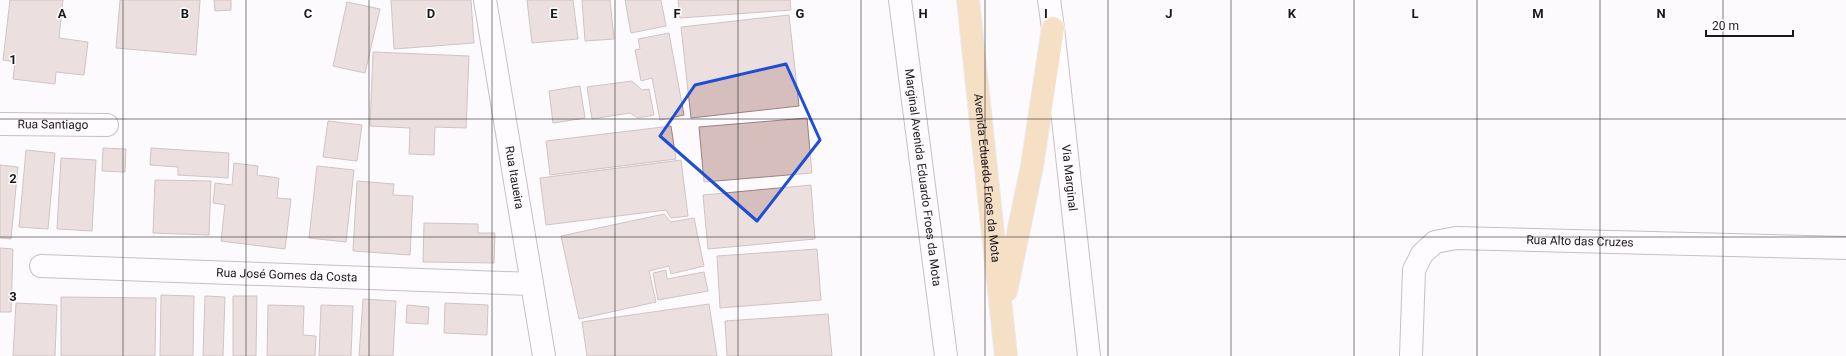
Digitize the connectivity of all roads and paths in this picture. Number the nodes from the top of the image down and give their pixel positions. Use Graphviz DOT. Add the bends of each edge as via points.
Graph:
graph roads {
  1 [pos="485,0"];
  2 [pos="900,0"];
  3 [pos="968,0"];
  4 [pos="1049,0"];
  5 [pos="1054,28"];
  6 [pos="0,124"];
  7 [pos="107,124"];
  8 [pos="1846,248"];
  9 [pos="41,266"];
  10 [pos="532,284"];
  11 [pos="1002,312"];
  12 [pos="544,356"];
  13 [pos="946,356"];
  14 [pos="1006,356"];
  15 [pos="1089,356"];
  16 [pos="1412,356"];
  1 -- 10 [label="street, Rua Itaueira"];
  2 -- 13 [label="street, Marginal Avenida Eduardo Froes da Mota"];
  3 -- 11 [label="highway, Avenida Eduardo Froes da Mota"];
  4 -- 5 [label="street, Via Marginal"];
  5 -- 11 [label="highway" via="1032,166"];
  5 -- 15 [label="street, Via Marginal"];
  6 -- 7 [label="street, Rua Santiago"];
  8 -- 16 [label="street, Rua Alto das Cruzes" via="1456,238 1435,242 1422,254 1414,270"];
  9 -- 10 [label="street, Rua José Gomes da Costa"];
  10 -- 12 [label="street, Rua Itaueira"];
  11 -- 14 [label="highway, Avenida Eduardo Froes da Mota"];
}
